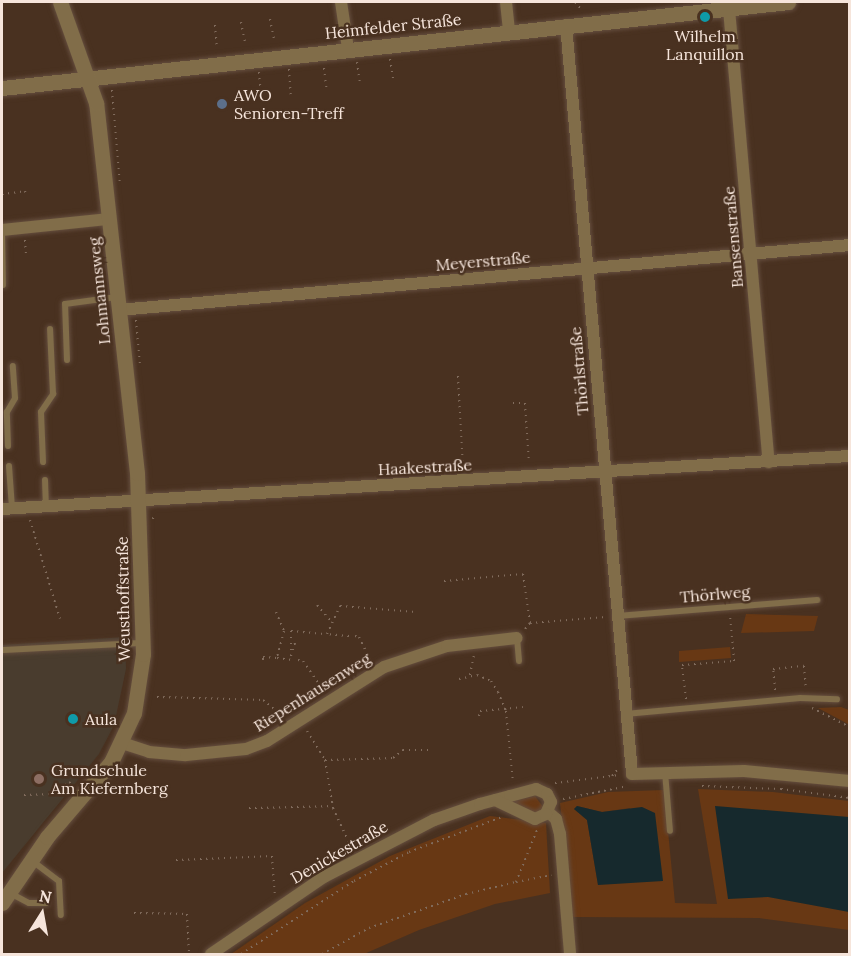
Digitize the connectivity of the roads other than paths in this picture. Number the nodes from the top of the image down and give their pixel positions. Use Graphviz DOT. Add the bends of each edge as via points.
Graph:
graph roads {
  1 [pos="60,2"];
  2 [pos="341,2"];
  3 [pos="506,2"];
  4 [pos="788,2"];
  5 [pos="729,9"];
  6 [pos="566,25"];
  7 [pos="509,32"];
  8 [pos="348,49"];
  9 [pos="89,78"];
  10 [pos="2,88"];
  11 [pos="109,219"];
  12 [pos="2,230"];
  13 [pos="849,245"];
  14 [pos="751,254"];
  15 [pos="586,268"];
  16 [pos="3,285"];
  17 [pos="118,304"];
  18 [pos="50,329"];
  19 [pos="67,360"];
  20 [pos="13,366"];
  21 [pos="8,446"];
  22 [pos="849,456"];
  23 [pos="43,462"];
  24 [pos="769,462"];
  25 [pos="9,466"];
  26 [pos="604,473"];
  27 [pos="45,480"];
  28 [pos="138,501"];
  29 [pos="46,506"];
  30 [pos="7,508"];
  31 [pos="817,600"];
  32 [pos="616,616"];
  33 [pos="517,638"];
  34 [pos="143,643"];
  35 [pos="2,650"];
  36 [pos="519,661"];
  37 [pos="837,699"];
  38 [pos="625,714"];
  39 [pos="122,743"];
  40 [pos="665,771"];
  41 [pos="849,781"];
  42 [pos="495,800"];
  43 [pos="542,820"];
  44 [pos="670,831"];
  45 [pos="30,860"];
  46 [pos="5,897"];
  47 [pos="46,903"];
  48 [pos="61,915"];
  49 [pos="211,954"];
  50 [pos="570,954"];
  1 -- 9 [label="street, Lohmannsweg" via="79,62"];
  2 -- 8 [label="street"];
  3 -- 7 [label="street"];
  4 -- 5 [label="street, Heimfelder Straße"];
  5 -- 6 [label="street, Heimfelder Straße"];
  5 -- 14 [label="street, Bansenstraße"];
  6 -- 7 [label="street, Heimfelder Straße"];
  6 -- 15 [label="street, Thörlstraße"];
  7 -- 8 [label="street, Heimfelder Straße"];
  8 -- 9 [label="street, Heimfelder Straße"];
  9 -- 10 [label="street, Heimfelder Straße"];
  9 -- 11 [label="street, Lohmannsweg" via="96,103"];
  11 -- 12 [label="street"];
  11 -- 17 [label="street, Lohmannsweg"];
  12 -- 16 [label="lane"];
  13 -- 14 [label="street, Meyerstraße"];
  14 -- 15 [label="street, Meyerstraße"];
  14 -- 24 [label="street, Bansenstraße"];
  15 -- 17 [label="street, Meyerstraße"];
  15 -- 26 [label="street, Thörlstraße"];
  17 -- 19 [label="lane" via="65,304"];
  17 -- 28 [label="street, Lohmannsweg"];
  18 -- 23 [label="lane" via="53,394 41,412"];
  20 -- 21 [label="lane" via="15,398 7,412"];
  22 -- 24 [label="street, Haakestraße"];
  24 -- 26 [label="street, Haakestraße"];
  25 -- 30 [label="lane"];
  26 -- 28 [label="street, Haakestraße"];
  26 -- 32 [label="street, Thörlstraße"];
  27 -- 29 [label="lane"];
  28 -- 29 [label="street, Haakestraße"];
  28 -- 34 [label="street, Weusthoffstraße"];
  29 -- 30 [label="street, Haakestraße"];
  31 -- 32 [label="lane, Thörlweg"];
  32 -- 38 [label="street, Thörlstraße"];
  33 -- 36 [label="lane"];
  33 -- 39 [label="street, Riepenhausenweg" via="447,646 384,667 267,741 246,749 186,755 149,752"];
  34 -- 35 [label="lane"];
  34 -- 39 [label="street, Weusthoffstraße" via="139,696"];
  37 -- 38 [label="lane" via="776,700"];
  38 -- 40 [label="street, Thörlstraße" via="632,774"];
  39 -- 45 [label="street, Weusthoffstraße" via="101,778"];
  40 -- 41 [label="street" via="744,771"];
  40 -- 44 [label="lane"];
  42 -- 43 [label="street" via="522,816"];
  42 -- 43 [label="street, Denickestraße" via="536,789 545,792 551,802"];
  42 -- 49 [label="street, Denickestraße" via="457,811 333,872"];
  43 -- 50 [label="street" via="560,834"];
  45 -- 46 [label="street, Weusthoffstraße"];
  45 -- 48 [label="lane" via="59,881"];
  46 -- 47 [label="lane"];
}
